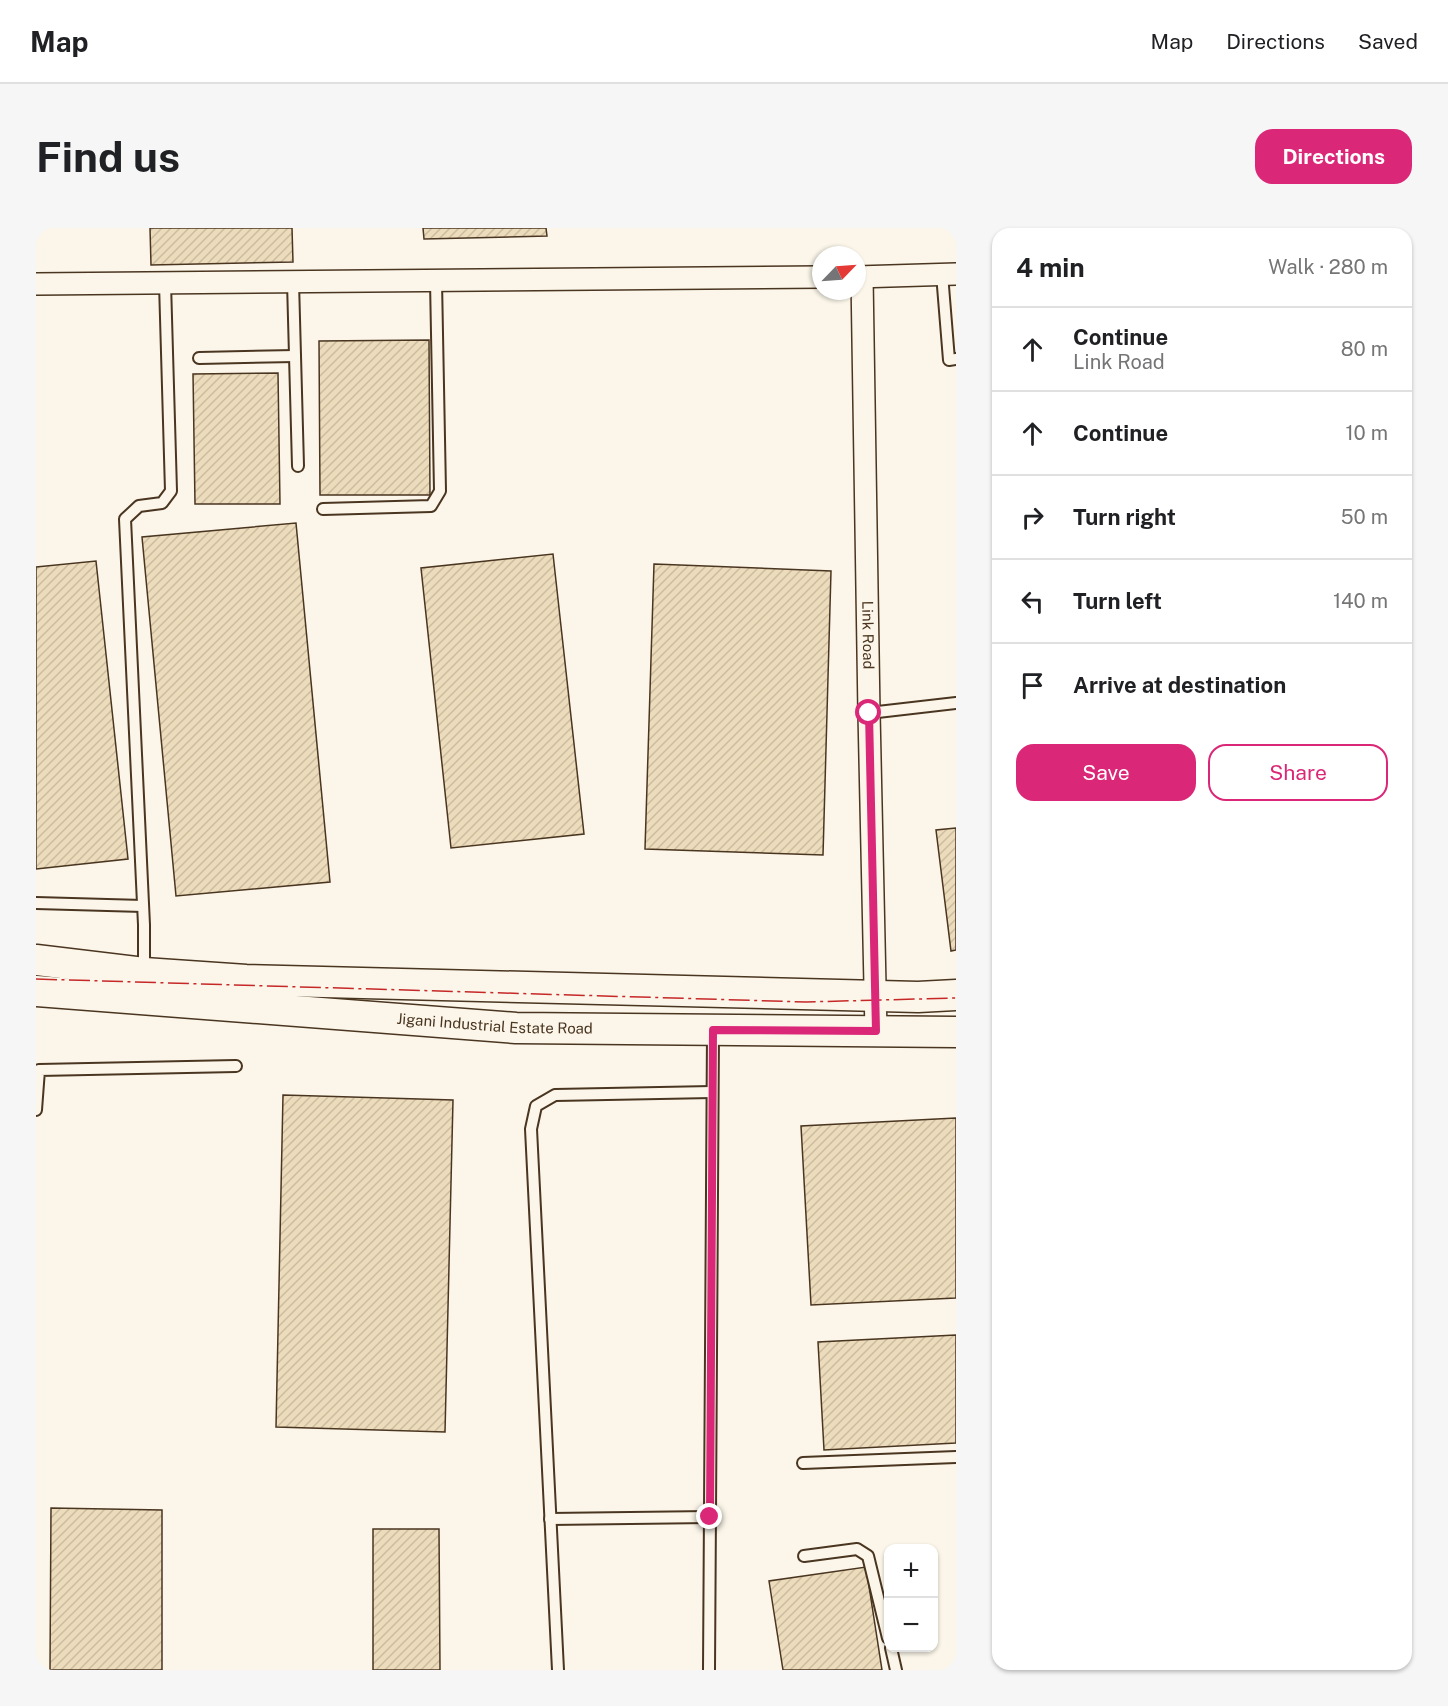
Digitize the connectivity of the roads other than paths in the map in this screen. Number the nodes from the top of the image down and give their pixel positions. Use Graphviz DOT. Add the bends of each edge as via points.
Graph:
graph roads {
  1 [pos="949,274"];
  2 [pos="812,277"];
  3 [pos="866,277"];
  4 [pos="436,281"];
  5 [pos="293,282"];
  6 [pos="165,283"];
  7 [pos="36,284"];
  8 [pos="860,300"];
  9 [pos="295,356"];
  10 [pos="199,358"];
  11 [pos="956,359"];
  12 [pos="298,466"];
  13 [pos="323,509"];
  14 [pos="956,703"];
  15 [pos="869,713"];
  16 [pos="36,903"];
  17 [pos="143,906"];
  18 [pos="36,960"];
  19 [pos="144,973"];
  20 [pos="36,991"];
  21 [pos="956,995"];
  22 [pos="877,996"];
  23 [pos="713,1030"];
  24 [pos="876,1031"];
  25 [pos="956,1032"];
  26 [pos="236,1066"];
  27 [pos="712,1092"];
  28 [pos="36,1110"];
  29 [pos="956,1457"];
  30 [pos="803,1463"];
  31 [pos="710,1517"];
  32 [pos="550,1519"];
  33 [pos="804,1556"];
  34 [pos="884,1622"];
  35 [pos="892,1652"];
  36 [pos="558,1670"];
  37 [pos="709,1670"];
  38 [pos="896,1670"];
  1 -- 3 [label="street"];
  1 -- 11 [label="lane" via="949,360"];
  2 -- 4 [label="street"];
  4 -- 5 [label="street"];
  4 -- 13 [label="lane" via="440,491 431,506"];
  5 -- 6 [label="street"];
  5 -- 9 [label="lane"];
  6 -- 7 [label="street"];
  6 -- 17 [label="lane" via="171,491 162,503 140,506 125,519"];
  8 -- 15 [label="street, Link Road"];
  9 -- 10 [label="lane"];
  9 -- 12 [label="lane"];
  14 -- 15 [label="lane"];
  15 -- 22 [label="street, Link Road"];
  16 -- 17 [label="lane"];
  17 -- 19 [label="lane"];
  18 -- 19 [label="main road"];
  19 -- 22 [label="main road" via="246,980"];
  20 -- 23 [label="main road, Jigani Industrial Estate Road" via="516,1028"];
  21 -- 22 [label="main road"];
  22 -- 24 [label="street, Link Road"];
  23 -- 24 [label="main road, Jigani Industrial Estate Road"];
  23 -- 27 [label="lane"];
  24 -- 25 [label="main road, Jigani Industrial Estate Road"];
  26 -- 28 [label="lane" via="39,1070"];
  27 -- 31 [label="lane"];
  27 -- 32 [label="lane" via="555,1095 536,1106 531,1129"];
  29 -- 30 [label="lane"];
  31 -- 32 [label="lane"];
  31 -- 37 [label="lane"];
  32 -- 36 [label="lane"];
  33 -- 34 [label="lane" via="857,1550 868,1556"];
  35 -- 38 [label="lane"];
}
